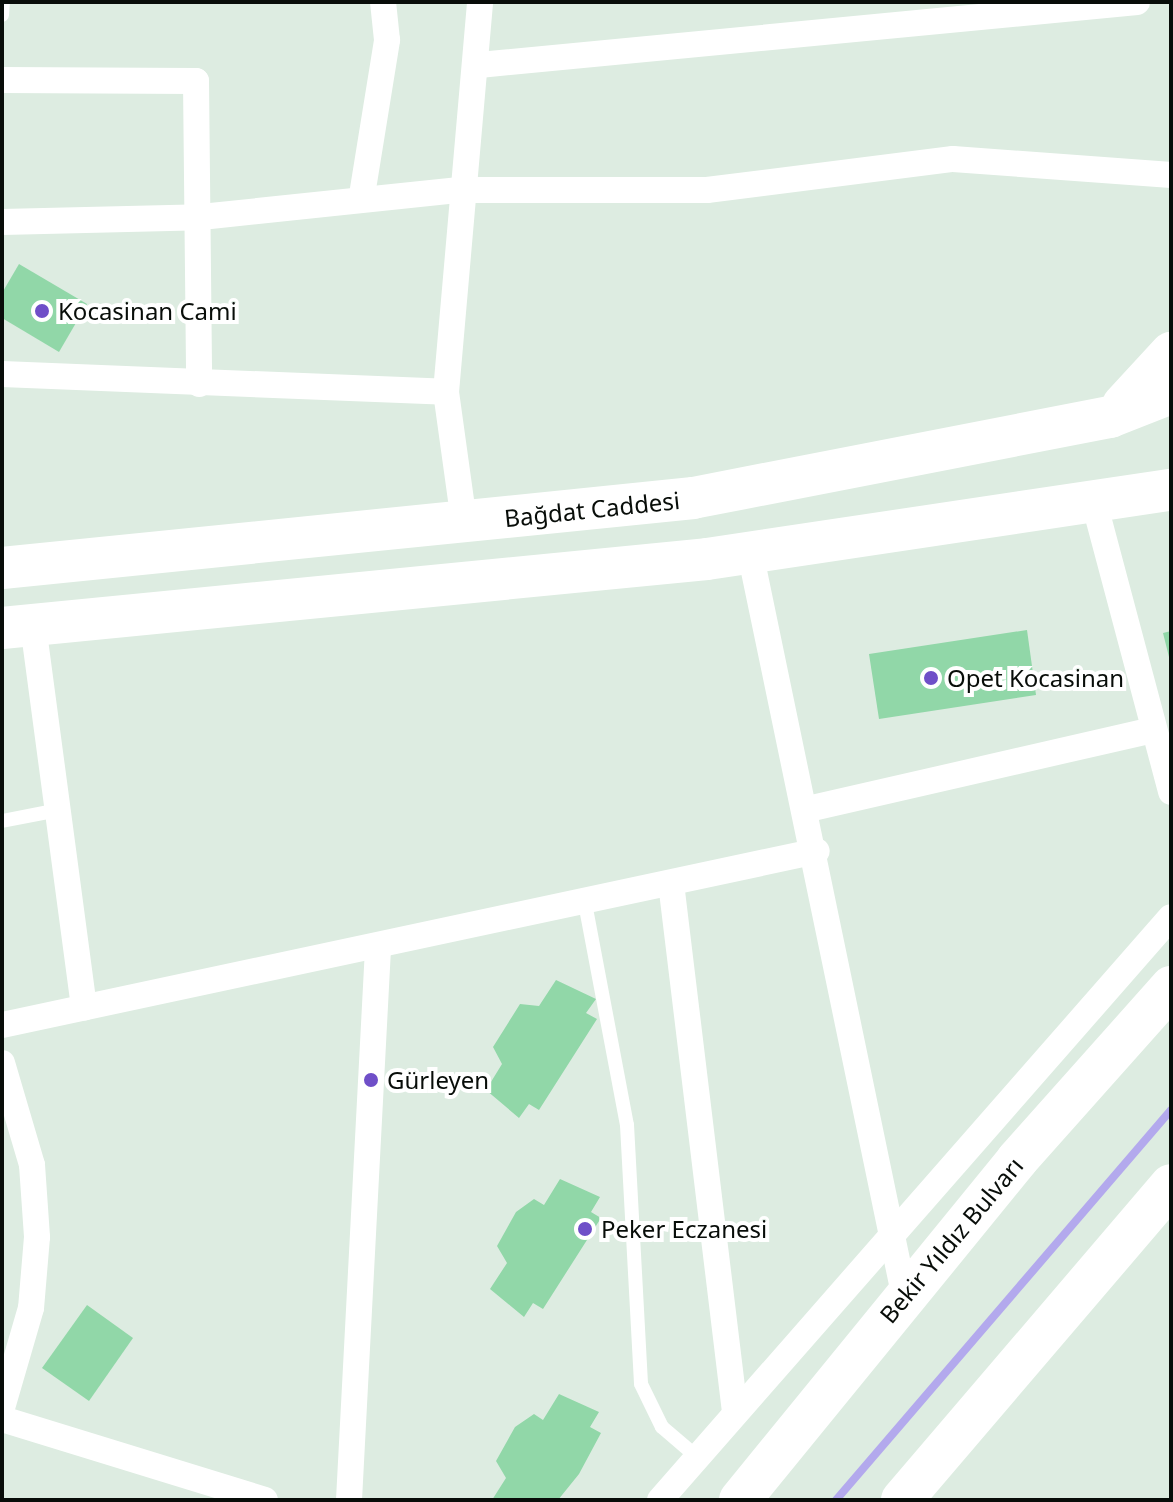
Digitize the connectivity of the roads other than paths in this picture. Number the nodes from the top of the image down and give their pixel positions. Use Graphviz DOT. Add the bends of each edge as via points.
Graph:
graph roads {
  1 [pos="3,2"];
  2 [pos="383,2"];
  3 [pos="480,2"];
  4 [pos="1137,2"];
  5 [pos="2,15"];
  6 [pos="479,65"];
  7 [pos="2,80"];
  8 [pos="1171,175"];
  9 [pos="460,190"];
  10 [pos="362,195"];
  11 [pos="201,217"];
  12 [pos="2,222"];
  13 [pos="1171,353"];
  14 [pos="2,374"];
  15 [pos="199,384"];
  16 [pos="446,392"];
  17 [pos="1171,393"];
  18 [pos="1110,417"];
  19 [pos="1171,490"];
  20 [pos="1094,502"];
  21 [pos="464,522"];
  22 [pos="750,552"];
  23 [pos="2,568"];
  24 [pos="18,626"];
  25 [pos="1154,730"];
  26 [pos="1171,792"];
  27 [pos="808,809"];
  28 [pos="58,810"];
  29 [pos="2,821"];
  30 [pos="817,851"];
  31 [pos="671,883"];
  32 [pos="585,903"];
  33 [pos="1171,917"];
  34 [pos="378,949"];
  35 [pos="1171,987"];
  36 [pos="84,1008"];
  37 [pos="2,1025"];
  38 [pos="2,1063"];
  39 [pos="1171,1185"];
  40 [pos="896,1229"];
  41 [pos="904,1294"];
  42 [pos="2,1408"];
  43 [pos="735,1412"];
  44 [pos="2,1419"];
  45 [pos="697,1457"];
  46 [pos="265,1500"];
  47 [pos="349,1500"];
  48 [pos="660,1500"];
  49 [pos="740,1500"];
  50 [pos="902,1500"];
  1 -- 5 [label="lane"];
  2 -- 10 [label="street" via="387,40"];
  3 -- 6 [label="street"];
  4 -- 6 [label="street"];
  6 -- 9 [label="street"];
  7 -- 11 [label="street" via="196,81"];
  8 -- 9 [label="street" via="953,159 707,190"];
  9 -- 10 [label="street"];
  9 -- 16 [label="street"];
  10 -- 11 [label="street"];
  11 -- 12 [label="street"];
  11 -- 15 [label="street"];
  13 -- 18 [label="main road"];
  14 -- 15 [label="street"];
  15 -- 16 [label="street"];
  16 -- 21 [label="street"];
  17 -- 18 [label="main road, Bağdat Caddesi"];
  18 -- 21 [label="main road, Bağdat Caddesi" via="693,498"];
  19 -- 20 [label="main road"];
  20 -- 22 [label="main road"];
  20 -- 25 [label="street"];
  21 -- 23 [label="main road, Bağdat Caddesi"];
  22 -- 24 [label="main road"];
  22 -- 27 [label="street"];
  24 -- 28 [label="street"];
  25 -- 26 [label="street"];
  25 -- 27 [label="street"];
  27 -- 30 [label="street"];
  28 -- 29 [label="lane"];
  28 -- 36 [label="street"];
  30 -- 31 [label="street"];
  30 -- 40 [label="street"];
  31 -- 32 [label="street"];
  31 -- 43 [label="street"];
  32 -- 34 [label="street"];
  32 -- 45 [label="lane" via="627,1125 641,1384 662,1427"];
  33 -- 40 [label="street"];
  34 -- 36 [label="street"];
  34 -- 47 [label="street"];
  35 -- 41 [label="main road, Bekir Yıldız Bulvarı"];
  36 -- 37 [label="street"];
  38 -- 42 [label="street" via="32,1165 37,1237 31,1308"];
  39 -- 50 [label="main road"];
  40 -- 41 [label="street"];
  40 -- 43 [label="street"];
  41 -- 49 [label="main road, Bekir Yıldız Bulvarı"];
  43 -- 45 [label="street"];
  44 -- 46 [label="street"];
  45 -- 48 [label="street"];
}
